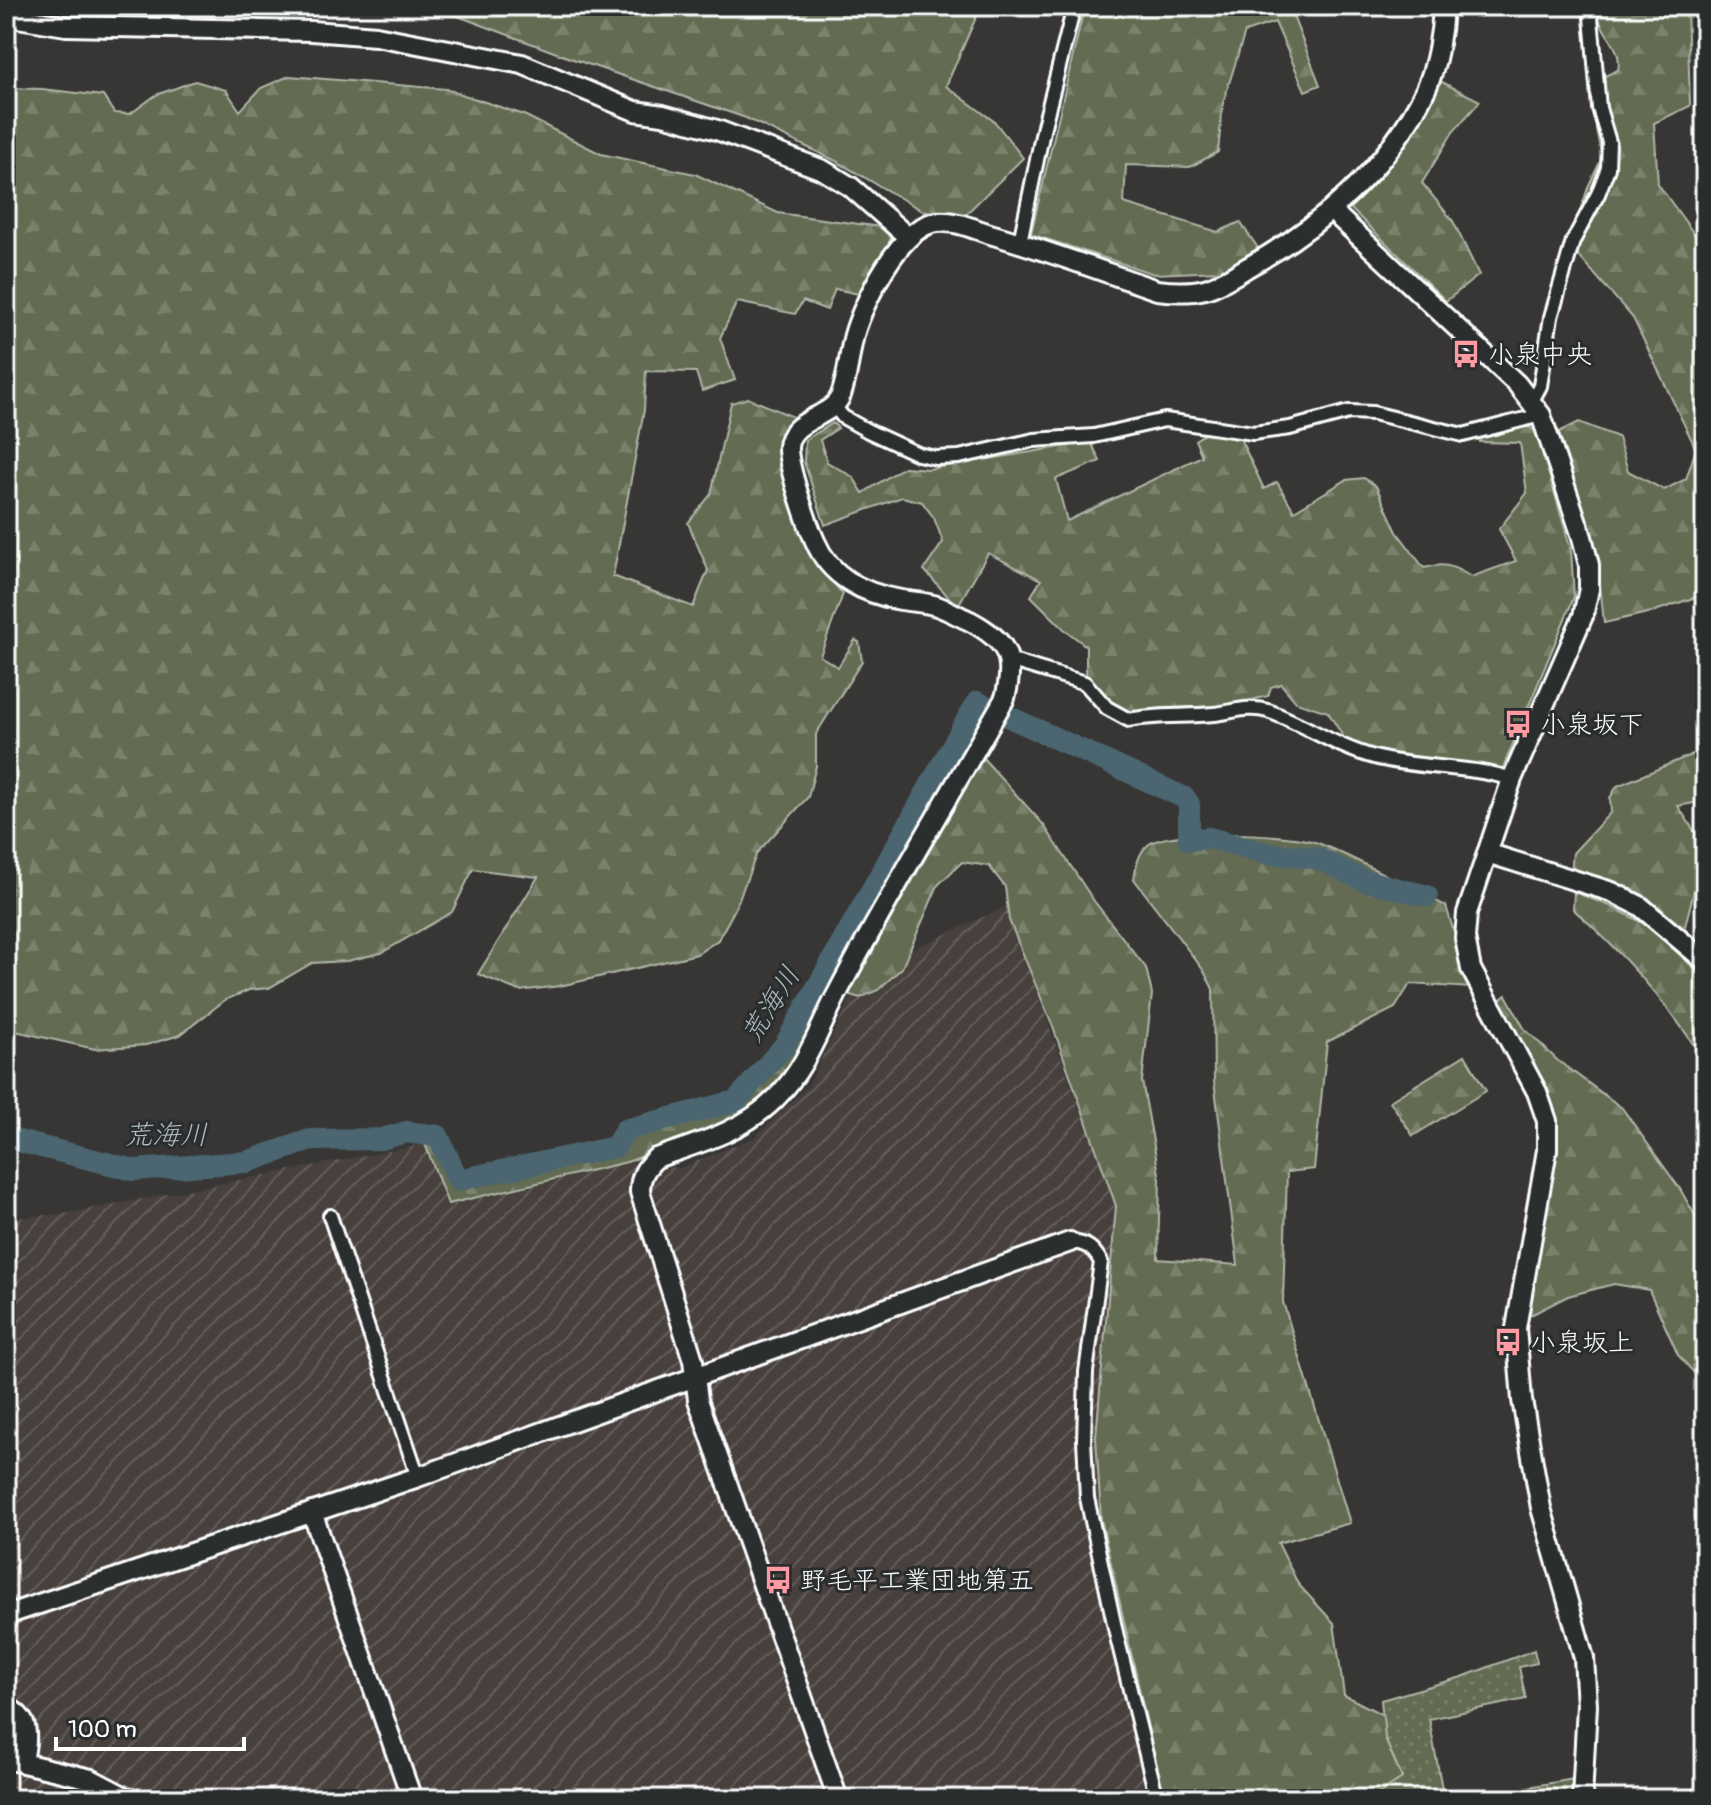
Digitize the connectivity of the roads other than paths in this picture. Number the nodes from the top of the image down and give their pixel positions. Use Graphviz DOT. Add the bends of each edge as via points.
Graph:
graph roads {
  1 [pos="1072,6"];
  2 [pos="1443,6"];
  3 [pos="1590,6"];
  4 [pos="6,16"];
  5 [pos="1332,211"];
  6 [pos="908,237"];
  7 [pos="1020,242"];
  8 [pos="834,406"];
  9 [pos="1537,408"];
  10 [pos="1009,660"];
  11 [pos="1512,779"];
  12 [pos="1487,853"];
  13 [pos="1705,961"];
  14 [pos="330,1216"];
  15 [pos="1070,1242"];
  16 [pos="693,1378"];
  17 [pos="418,1477"];
  18 [pos="312,1512"];
  19 [pos="6,1615"];
  20 [pos="6,1707"];
  21 [pos="15,1761"];
  22 [pos="129,1799"];
  23 [pos="412,1799"];
  24 [pos="838,1799"];
  25 [pos="1157,1799"];
  26 [pos="1582,1799"];
  1 -- 7 [label="street"];
  2 -- 5 [label="street" via="1432,68 1419,102 1366,176"];
  3 -- 9 [label="street" via="1608,168 1573,241 1551,317"];
  4 -- 6 [label="street" via="66,26 376,36 522,64 635,111 717,130 823,170"];
  5 -- 7 [label="street" via="1266,257 1206,289 1188,292 1157,290"];
  5 -- 9 [label="street"];
  6 -- 7 [label="street" via="935,222"];
  6 -- 8 [label="street" via="855,331 841,396"];
  8 -- 9 [label="street" via="868,431 936,458 1034,440 1094,436 1165,420 1253,433 1349,412 1373,413 1463,435"];
  8 -- 10 [label="street" via="796,429 788,448 814,540 827,564 873,594 938,606 989,631"];
  9 -- 11 [label="street" via="1582,537 1589,589 1583,616"];
  10 -- 11 [label="street" via="1085,683 1107,708 1129,720 1255,708 1375,757"];
  10 -- 16 [label="street" via="1005,698 838,991 810,1055 774,1100 738,1127 656,1158 643,1174 640,1192 693,1360"];
  11 -- 12 [label="street"];
  12 -- 13 [label="street" via="1612,892 1640,906"];
  12 -- 26 [label="street" via="1467,913 1471,969 1537,1092 1547,1121 1547,1150 1516,1328 1541,1508 1584,1658"];
  14 -- 17 [label="street"];
  15 -- 16 [label="street"];
  15 -- 25 [label="street" via="1093,1249 1101,1262 1084,1399 1087,1498"];
  16 -- 17 [label="street"];
  16 -- 24 [label="street"];
  17 -- 18 [label="street"];
  18 -- 19 [label="street"];
  18 -- 23 [label="street"];
  20 -- 21 [label="street" via="26,1725 27,1742"];
  21 -- 22 [label="street" via="91,1779"];
}
